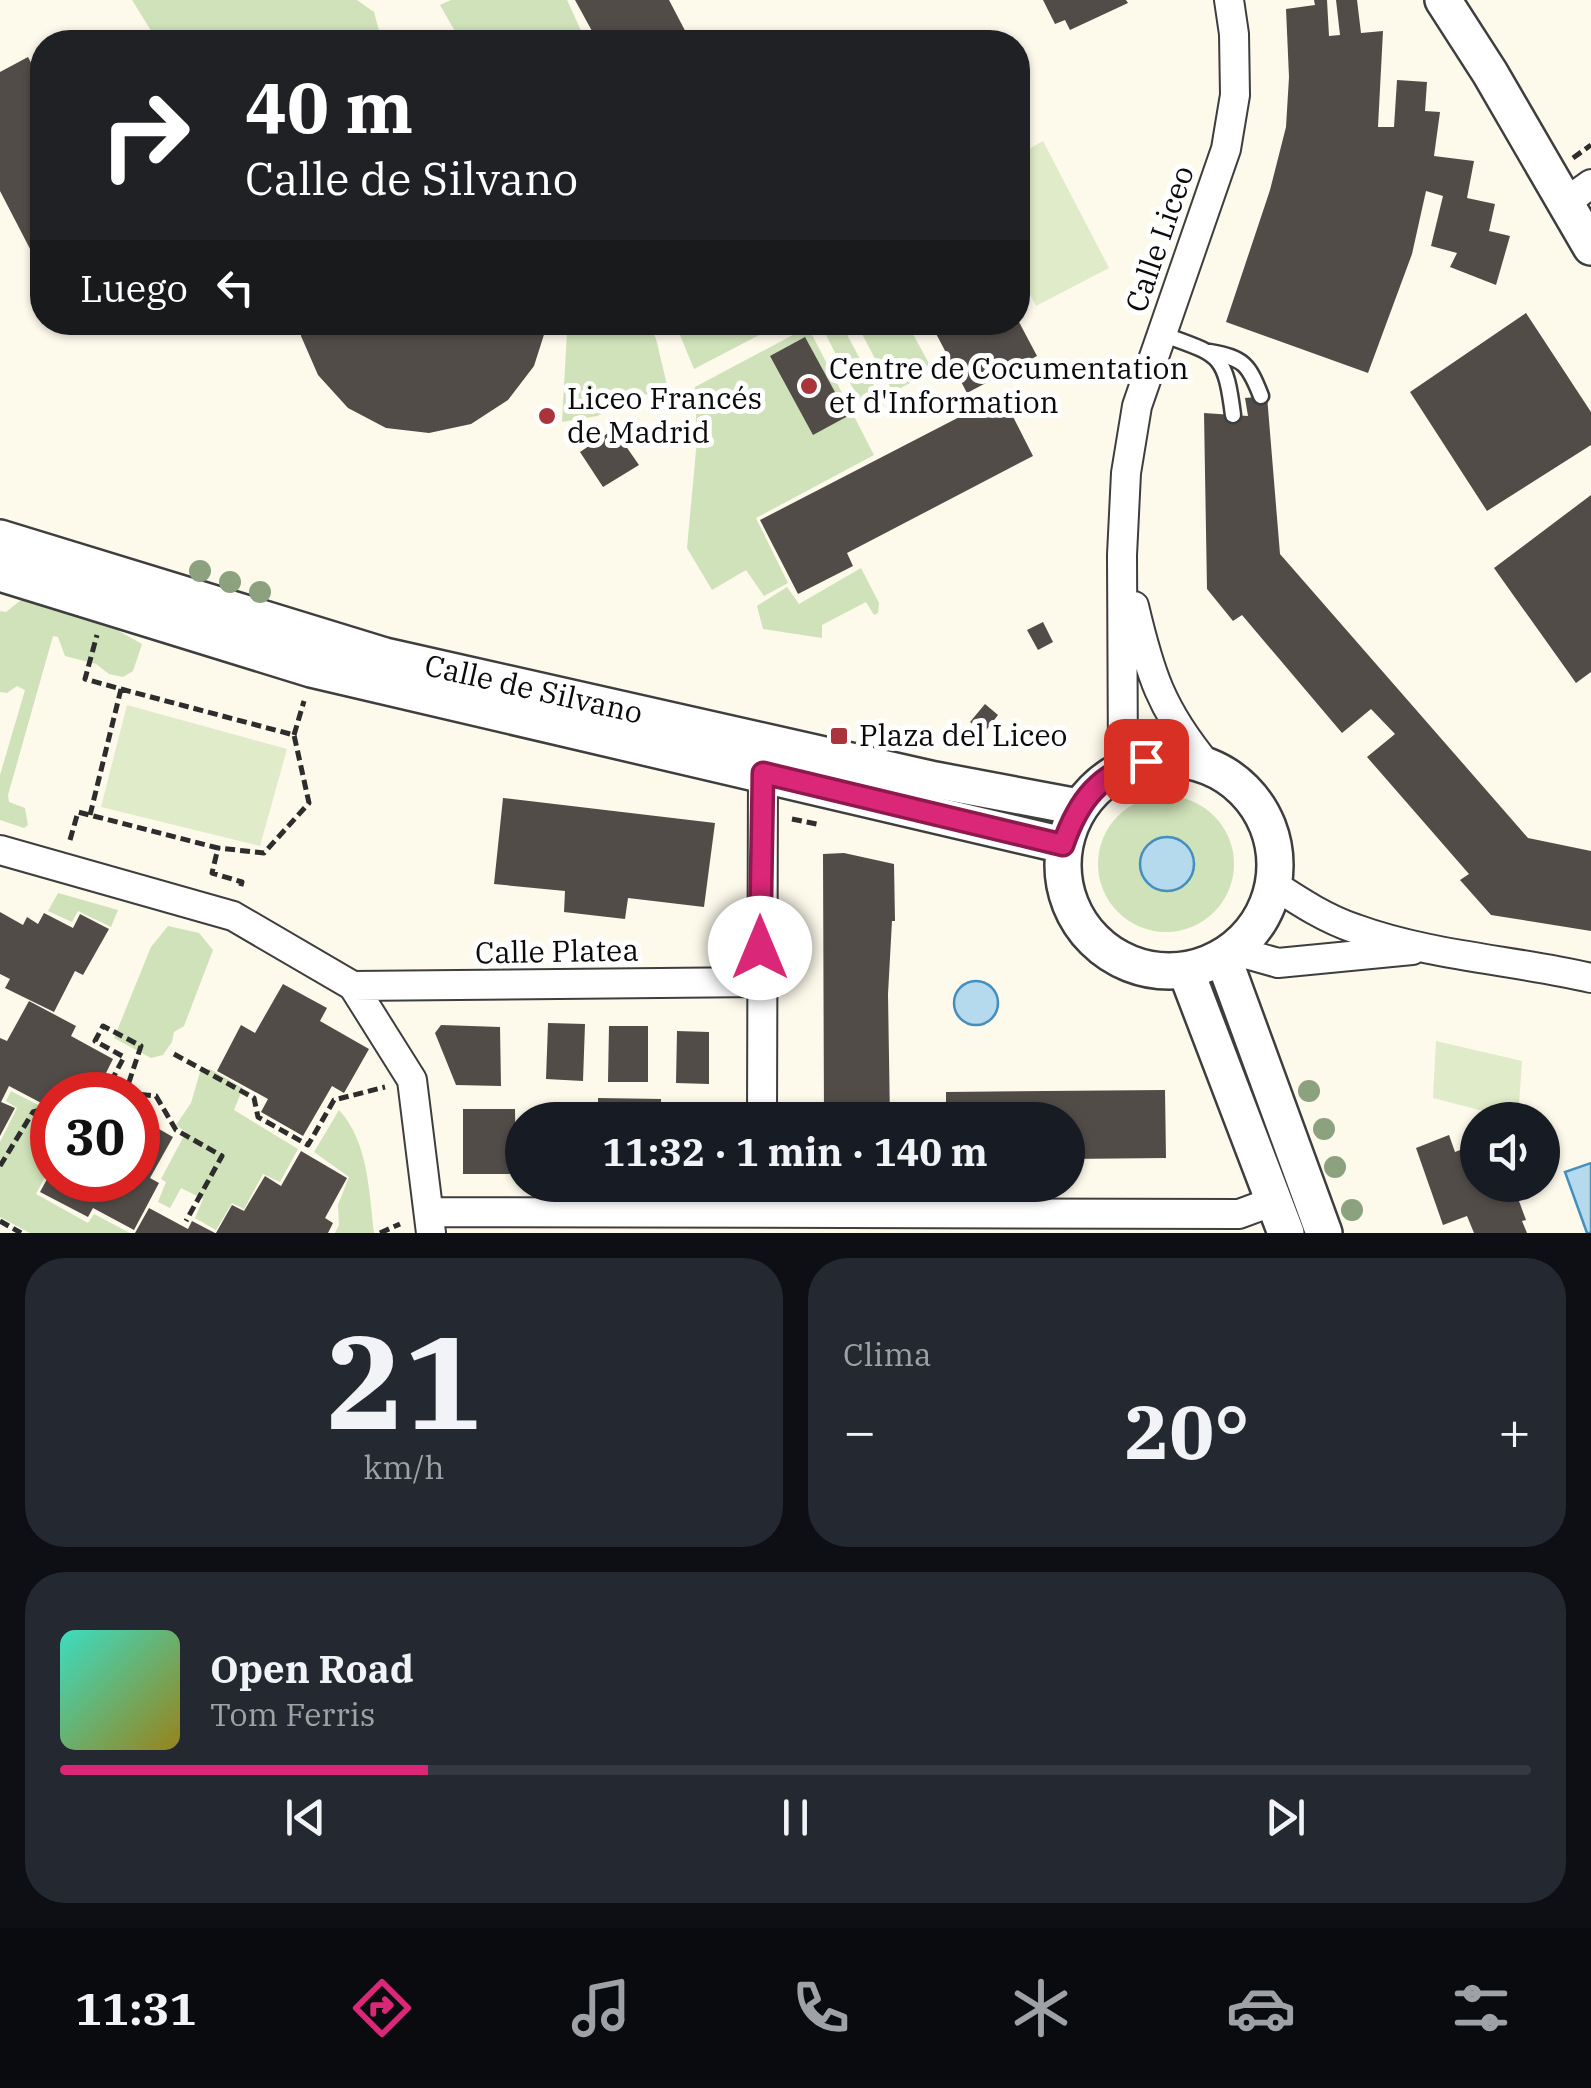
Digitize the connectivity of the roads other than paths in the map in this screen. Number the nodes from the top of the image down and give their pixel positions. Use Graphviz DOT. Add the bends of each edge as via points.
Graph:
graph roads {
  1 [pos="1229,0"];
  2 [pos="1443,0"];
  3 [pos="1578,193"];
  4 [pos="1591,247"];
  5 [pos="1162,334"];
  6 [pos="1210,352"];
  7 [pos="1260,396"];
  8 [pos="1232,415"];
  9 [pos="0,538"];
  10 [pos="1122,555"];
  11 [pos="0,573"];
  12 [pos="1206,764"];
  13 [pos="1122,767"];
  14 [pos="763,773"];
  15 [pos="1078,807"];
  16 [pos="1063,845"];
  17 [pos="0,850"];
  18 [pos="1274,885"];
  19 [pos="1434,948"];
  20 [pos="1228,954"];
  21 [pos="1186,971"];
  22 [pos="1591,978"];
  23 [pos="760,982"];
  24 [pos="354,986"];
  25 [pos="762,1102"];
  26 [pos="1280,1217"];
  27 [pos="430,1222"];
  28 [pos="763,1224"];
  29 [pos="1324,1233"];
  1 -- 5 [label="street, Calle Liceo" via="1235,95 1226,149"];
  2 -- 3 [label="street"];
  3 -- 4 [label="street"];
  5 -- 6 [label="lane"];
  5 -- 10 [label="street, Calle Liceo" via="1137,406"];
  6 -- 7 [label="lane" via="1234,356 1250,370"];
  6 -- 8 [label="lane" via="1228,375"];
  9 -- 15 [label="street, Calle de Silvano" via="386,656"];
  10 -- 12 [label="street, Calle Liceo" via="1150,674 1180,732"];
  10 -- 13 [label="street, Calle Liceo"];
  11 -- 14 [label="street, Calle de Silvano" via="311,669"];
  12 -- 13 [label="street" via="1170,757"];
  12 -- 18 [label="street" via="1238,782 1261,811 1274,845"];
  13 -- 15 [label="street"];
  14 -- 16 [label="street, Calle de Silvano"];
  14 -- 23 [label="street"];
  15 -- 16 [label="street"];
  16 -- 21 [label="street" via="1064,886 1079,924 1120,959 1146,970"];
  17 -- 24 [label="street" via="232,916"];
  18 -- 19 [label="street" via="1357,930"];
  18 -- 20 [label="street" via="1256,928"];
  19 -- 20 [label="street" via="1278,964"];
  19 -- 22 [label="street"];
  20 -- 21 [label="street"];
  20 -- 29 [label="street"];
  21 -- 26 [label="street"];
  23 -- 24 [label="street, Calle Platea"];
  23 -- 25 [label="street"];
  24 -- 27 [label="street" via="412,1080"];
  26 -- 28 [label="street"];
  27 -- 28 [label="street"];
}
